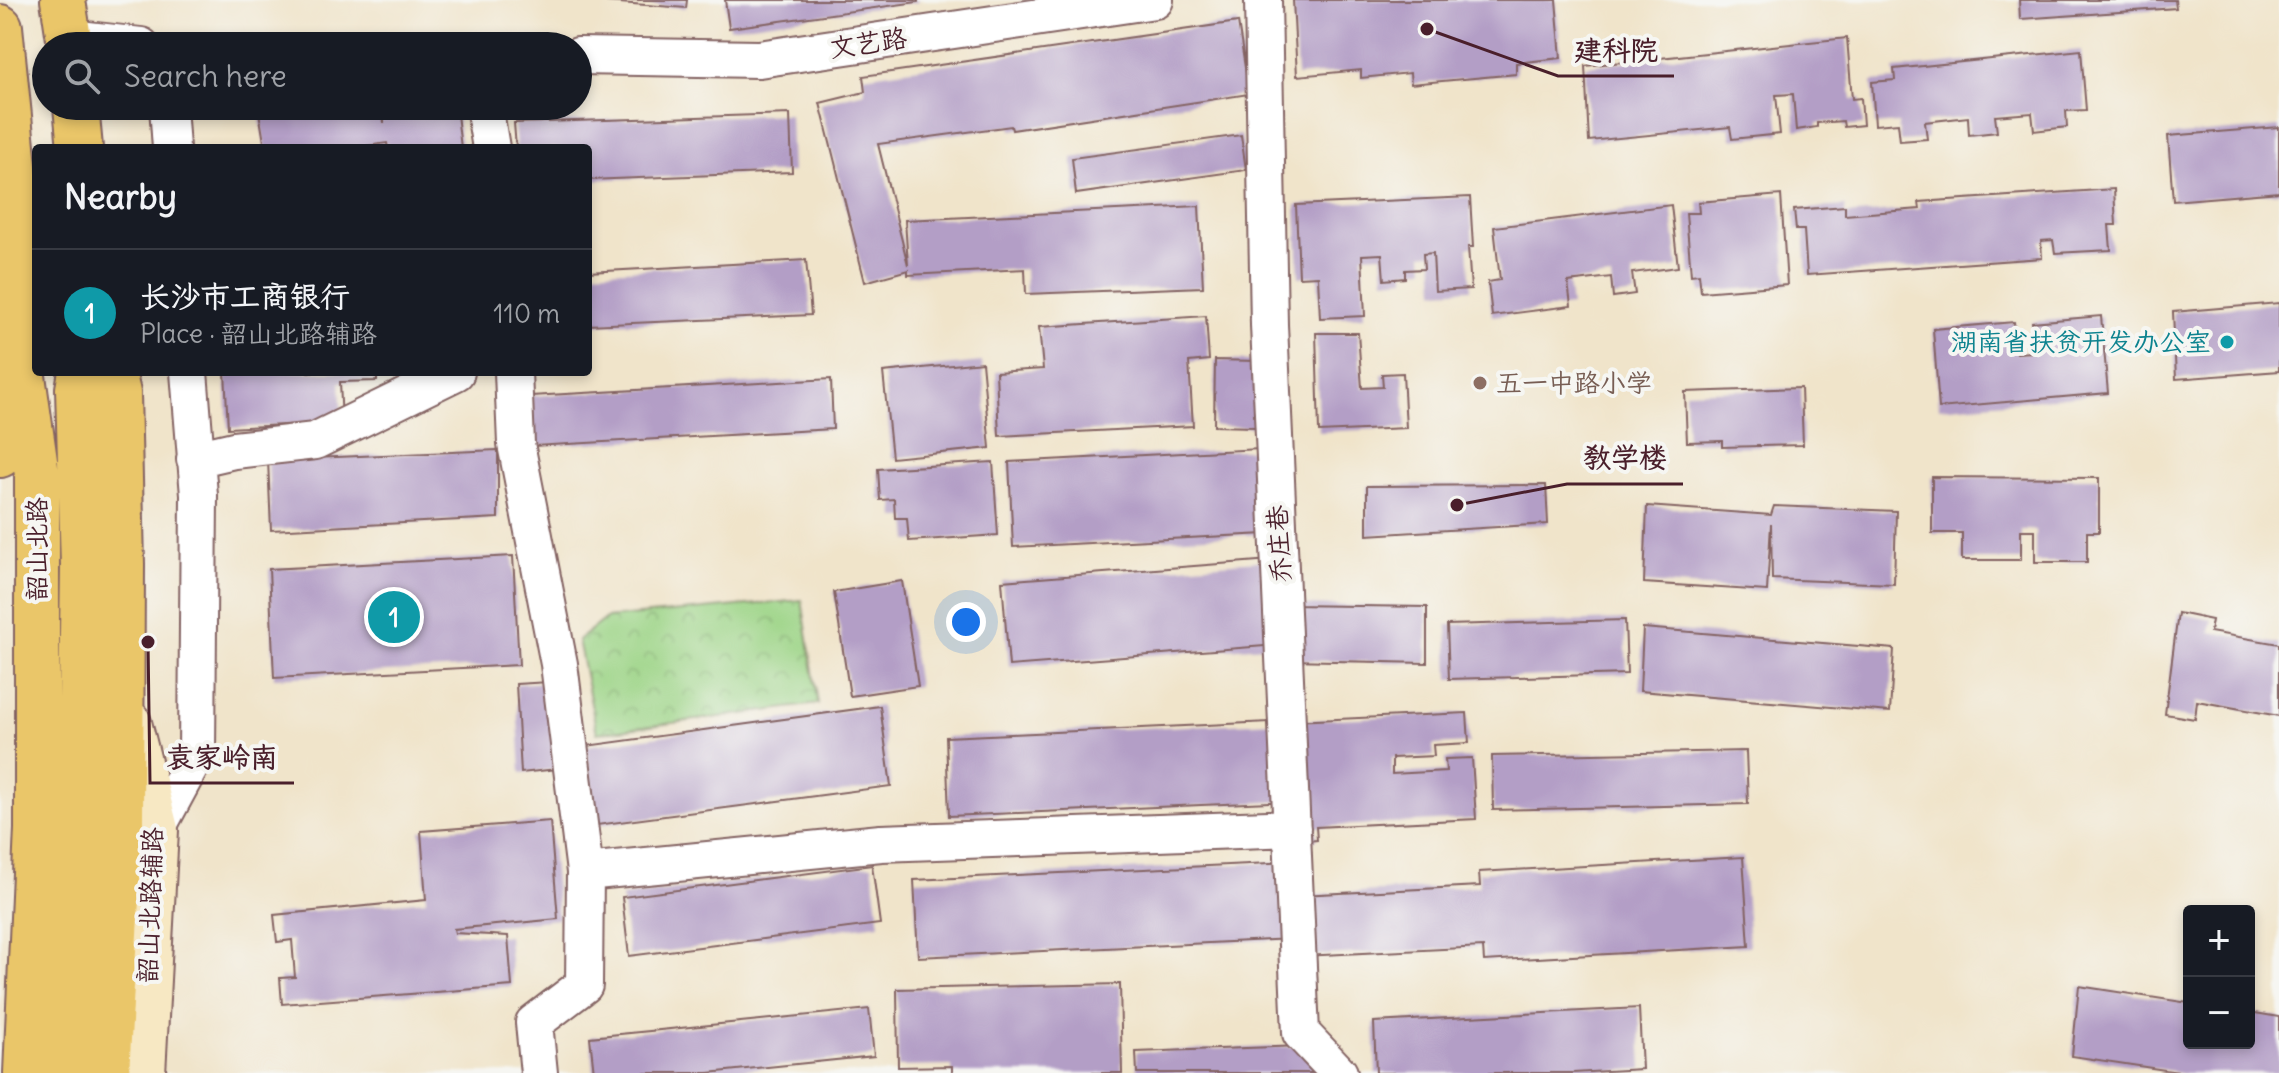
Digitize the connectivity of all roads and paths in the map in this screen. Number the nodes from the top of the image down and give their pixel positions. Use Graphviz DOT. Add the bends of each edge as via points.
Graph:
graph roads {
  1 [pos="1155,0"];
  2 [pos="1263,0"];
  3 [pos="0,27"];
  4 [pos="592,56"];
  5 [pos="77,120"];
  6 [pos="169,120"];
  7 [pos="486,120"];
  8 [pos="80,144"];
  9 [pos="171,144"];
  10 [pos="490,144"];
  11 [pos="21,362"];
  12 [pos="80,376"];
  13 [pos="114,376"];
  14 [pos="189,376"];
  15 [pos="448,376"];
  16 [pos="513,376"];
  17 [pos="0,455"];
  18 [pos="195,459"];
  19 [pos="1292,828"];
  20 [pos="138,830"];
  21 [pos="585,872"];
  22 [pos="26,1073"];
  23 [pos="65,1073"];
  24 [pos="107,1073"];
  25 [pos="143,1073"];
  26 [pos="539,1073"];
  27 [pos="1339,1073"];
  1 -- 4 [label="street, 文艺路" via="759,59"];
  2 -- 19 [label="street, 乔庄巷" via="1269,325"];
  3 -- 11 [label="main road, 韶山北路" via="15,176"];
  5 -- 8 [label="main road"];
  6 -- 9 [label="street"];
  7 -- 10 [label="street"];
  11 -- 17 [label="main road"];
  11 -- 22 [label="main road, 韶山北路" via="37,475 37,829"];
  12 -- 23 [label="main road, 韶山北路" via="79,831"];
  13 -- 20 [label="main road" via="122,693"];
  14 -- 18 [label="street"];
  15 -- 18 [label="street" via="315,441"];
  16 -- 21 [label="street" via="516,444 559,664"];
  18 -- 20 [label="street" via="197,754"];
  19 -- 21 [label="street" via="881,843"];
  19 -- 27 [label="street, 乔庄巷" via="1301,1033"];
  20 -- 24 [label="main road"];
  20 -- 25 [label="street, 韶山北路辅路"];
  21 -- 26 [label="street" via="584,985 534,1023"];
}
